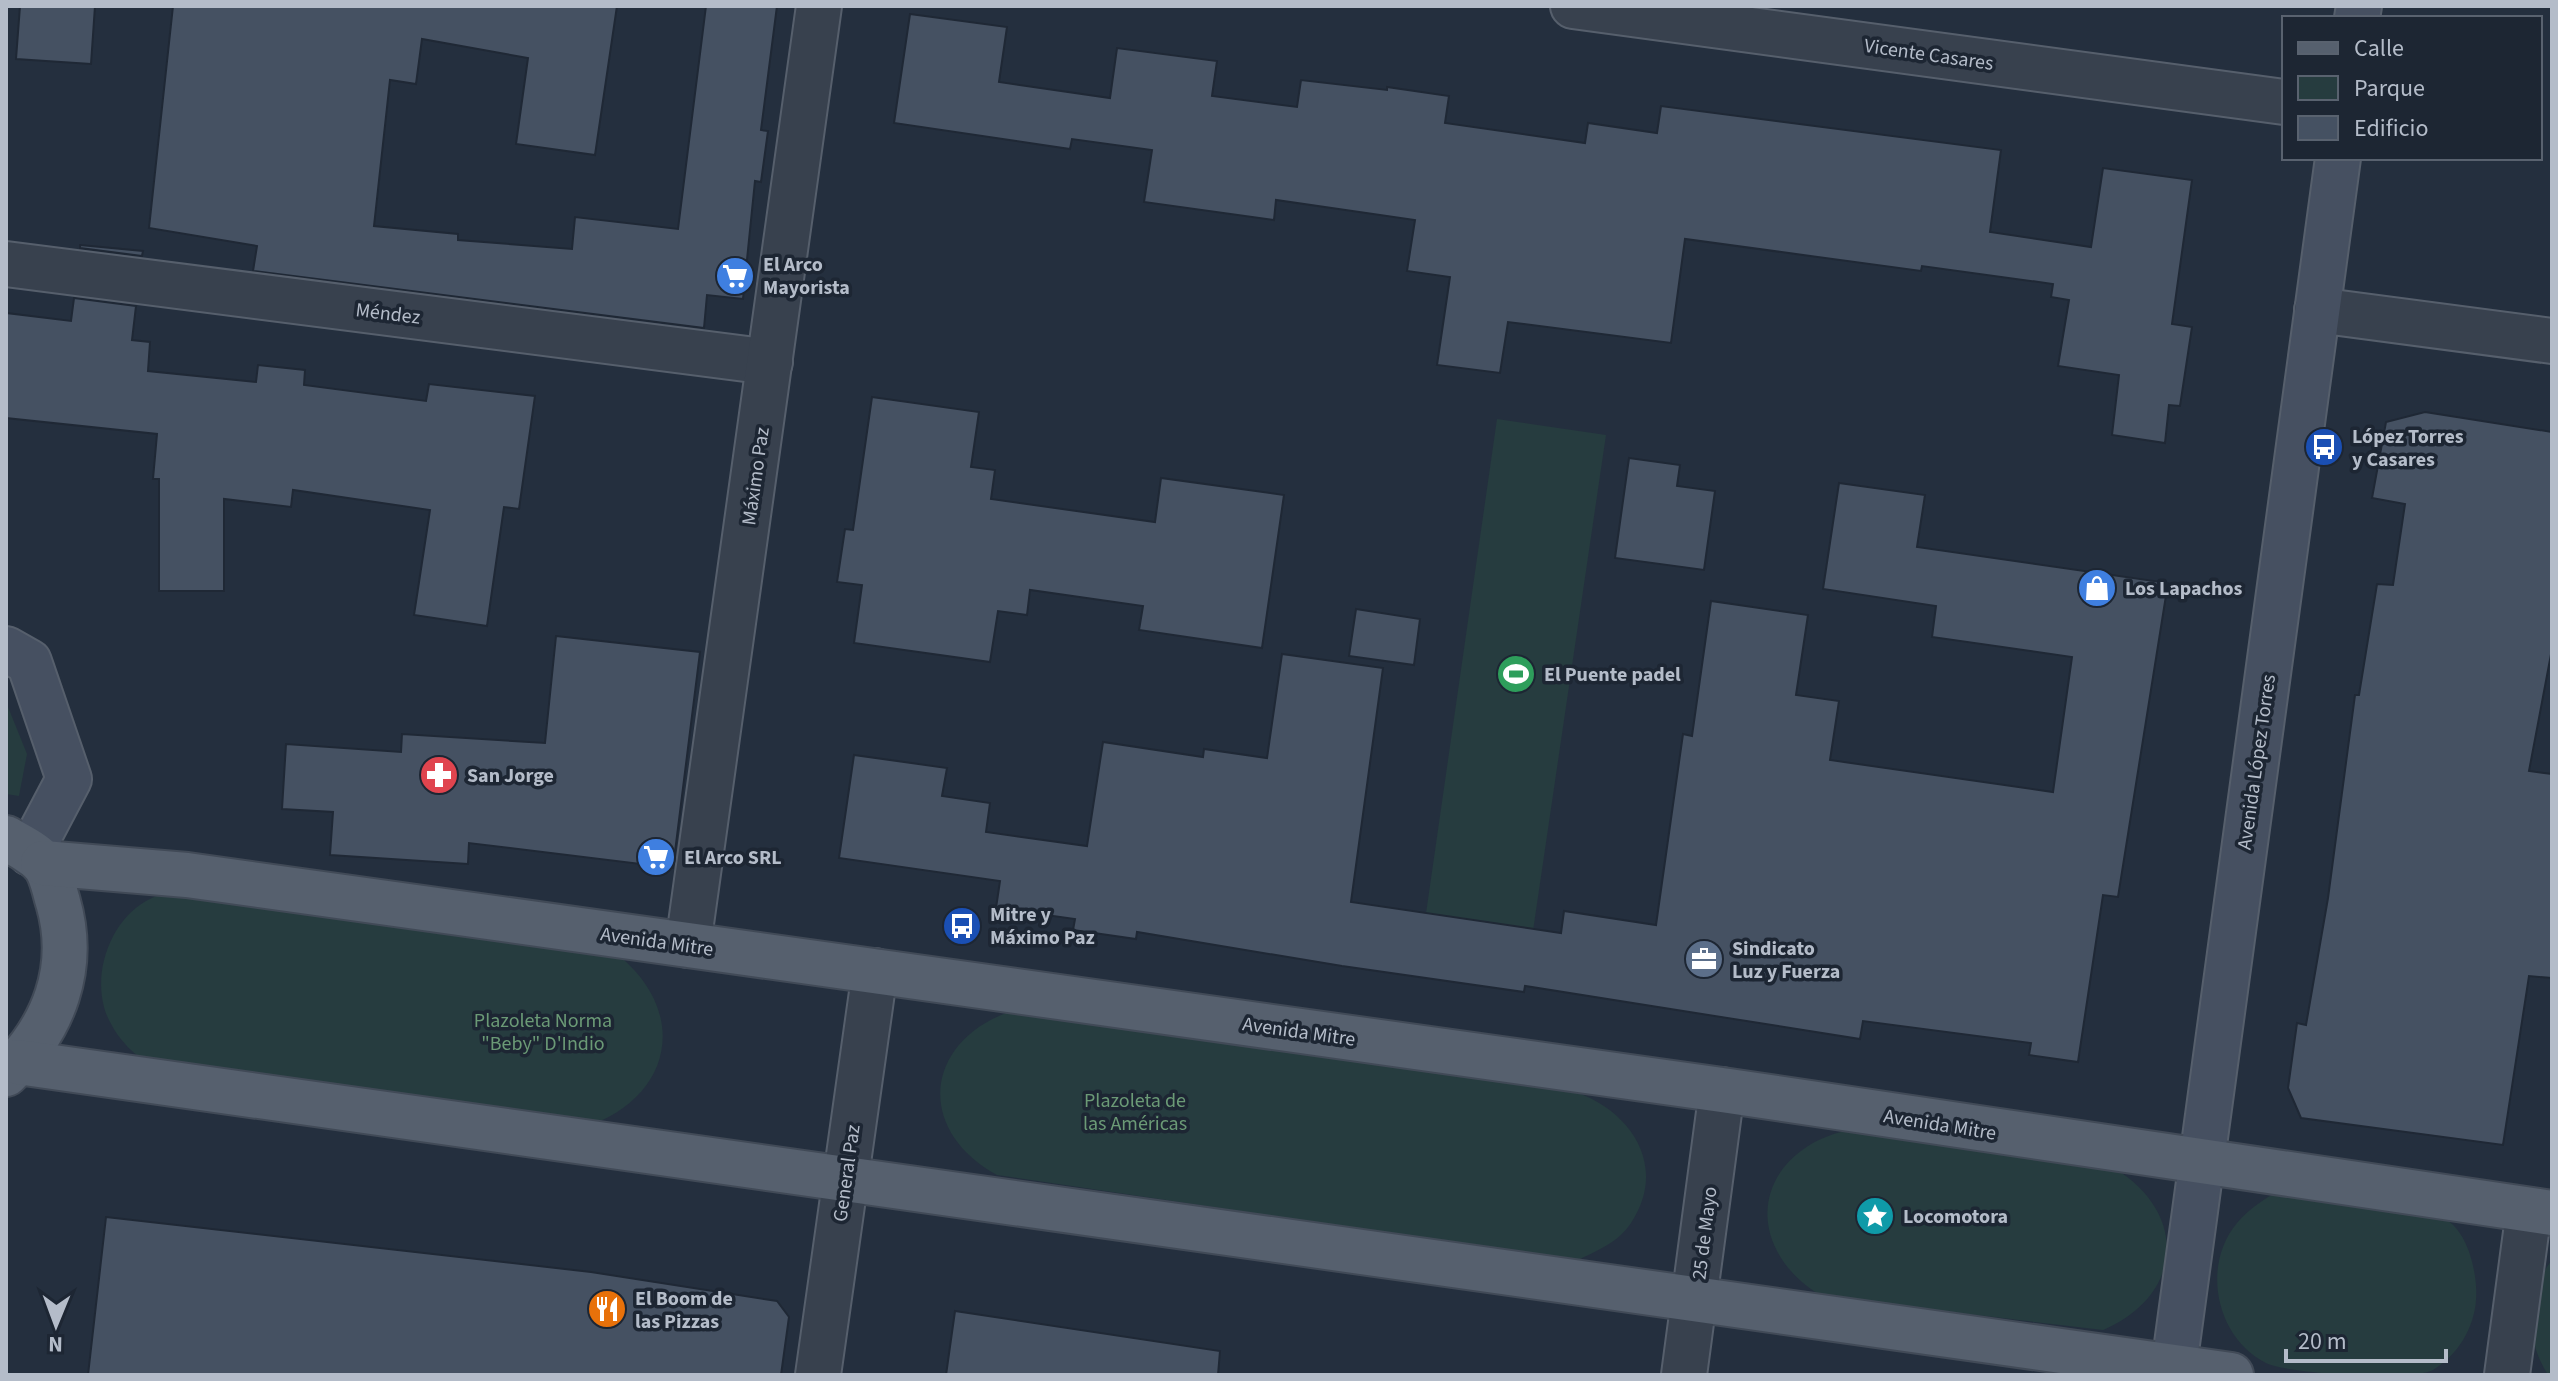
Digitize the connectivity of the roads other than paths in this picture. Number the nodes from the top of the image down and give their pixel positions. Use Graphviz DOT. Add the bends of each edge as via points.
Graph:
graph roads {
  1 [pos="819,6"];
  2 [pos="1573,6"];
  3 [pos="2282,102"];
  4 [pos="2338,160"];
  5 [pos="6,264"];
  6 [pos="2317,310"];
  7 [pos="2552,341"];
  8 [pos="770,362"];
  9 [pos="6,649"];
  10 [pos="27,851"];
  11 [pos="688,945"];
  12 [pos="875,971"];
  13 [pos="12,1068"];
  14 [pos="1722,1090"];
  15 [pos="2201,1164"];
  16 [pos="845,1179"];
  17 [pos="2540,1212"];
  18 [pos="1695,1298"];
  19 [pos="2174,1366"];
  20 [pos="818,1375"];
  21 [pos="1684,1375"];
  22 [pos="2231,1375"];
  23 [pos="2507,1375"];
  1 -- 8 [label="street, Máximo Paz"];
  2 -- 3 [label="street, Vicente Casares"];
  4 -- 6 [label="main road, Avenida López Torres"];
  5 -- 8 [label="street, Méndez"];
  6 -- 7 [label="street"];
  6 -- 15 [label="main road, Avenida López Torres"];
  8 -- 11 [label="street, Máximo Paz"];
  9 -- 10 [label="main road" via="29,662 69,779"];
  10 -- 11 [label="main road, Avenida Mitre"];
  10 -- 13 [label="main road" via="60,909 65,950 61,991 45,1030"];
  11 -- 12 [label="main road, Avenida Mitre"];
  12 -- 14 [label="main road, Avenida Mitre"];
  12 -- 16 [label="street, General Paz"];
  13 -- 16 [label="main road"];
  14 -- 15 [label="main road, Avenida Mitre"];
  14 -- 18 [label="street, 25 de Mayo"];
  15 -- 17 [label="main road, Avenida Mitre"];
  15 -- 19 [label="main road, Avenida López Torres"];
  16 -- 18 [label="main road"];
  16 -- 20 [label="street, General Paz"];
  17 -- 23 [label="street"];
  18 -- 19 [label="main road"];
  18 -- 21 [label="street, 25 de Mayo"];
  19 -- 22 [label="main road"];
}
